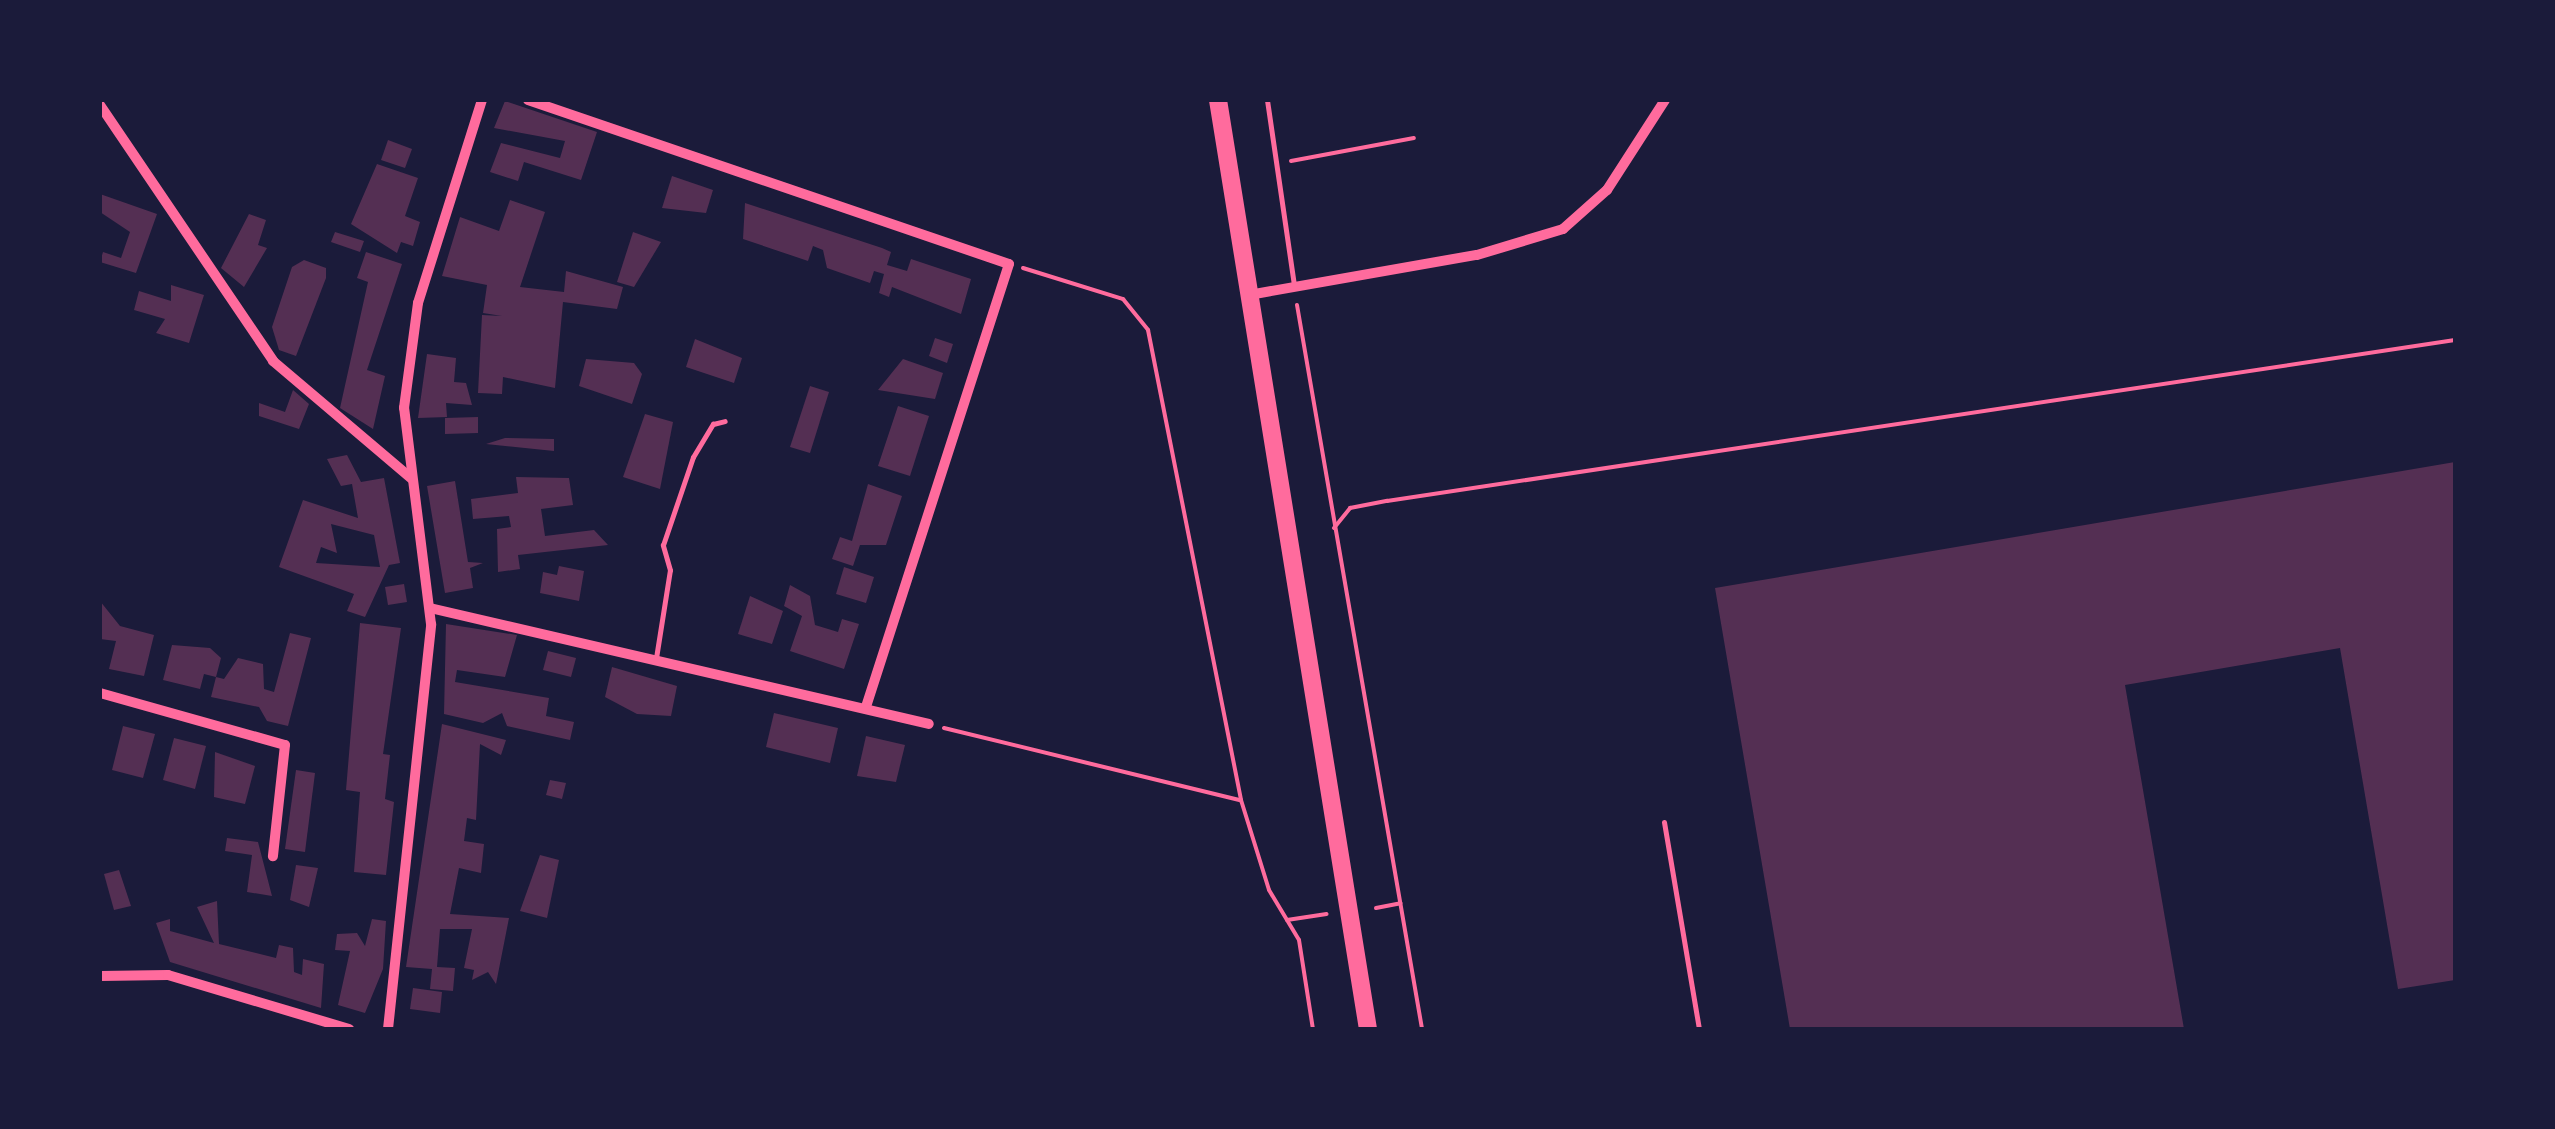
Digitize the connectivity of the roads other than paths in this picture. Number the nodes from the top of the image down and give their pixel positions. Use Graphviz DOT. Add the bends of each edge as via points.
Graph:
graph roads {
  1 [pos="482,100"];
  2 [pos="528,100"];
  3 [pos="1218,100"];
  4 [pos="1267,100"];
  5 [pos="1665,100"];
  6 [pos="100,106"];
  7 [pos="1294,288"];
  8 [pos="1249,295"];
  9 [pos="725,422"];
  10 [pos="411,478"];
  11 [pos="430,608"];
  12 [pos="656,661"];
  13 [pos="100,692"];
  14 [pos="866,708"];
  15 [pos="929,724"];
  16 [pos="1664,822"];
  17 [pos="273,856"];
  18 [pos="100,976"];
  19 [pos="349,1029"];
  20 [pos="388,1029"];
  21 [pos="1368,1029"];
  22 [pos="1699,1029"];
  1 -- 10 [label="street" via="418,302 404,408"];
  2 -- 14 [label="street" via="1009,264"];
  3 -- 8 [label="main road"];
  4 -- 7 [label="lane"];
  5 -- 7 [label="street" via="1607,190 1563,229 1531,244"];
  6 -- 10 [label="street" via="273,361"];
  7 -- 8 [label="street"];
  8 -- 21 [label="main road"];
  9 -- 12 [label="lane" via="713,424 694,457 663,545 670,570"];
  10 -- 11 [label="street"];
  11 -- 12 [label="street"];
  11 -- 20 [label="street"];
  12 -- 14 [label="street"];
  13 -- 17 [label="street" via="292,747"];
  14 -- 15 [label="street"];
  16 -- 22 [label="lane"];
  18 -- 19 [label="street" via="168,975"];
}
